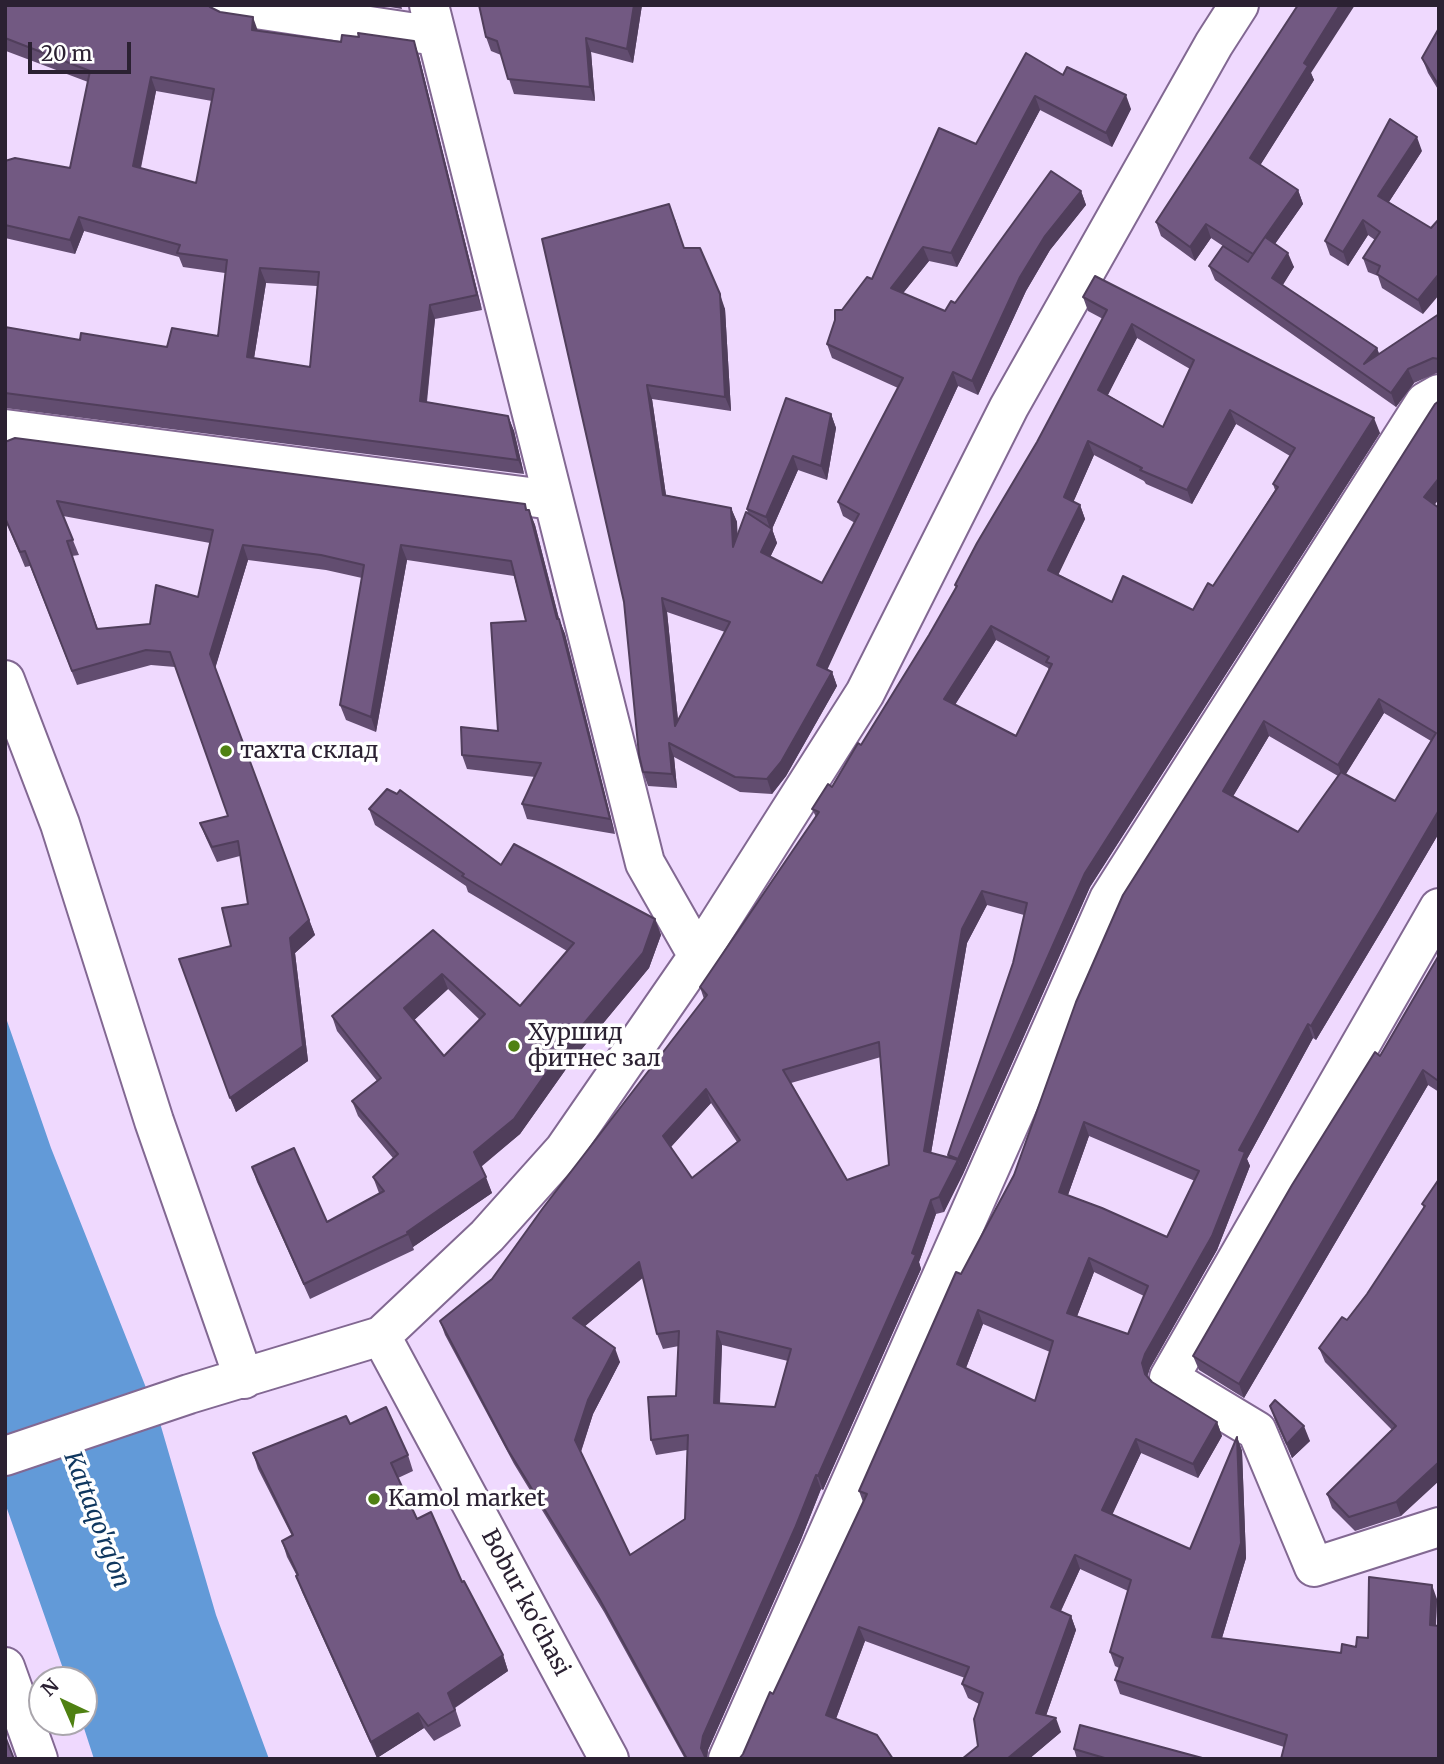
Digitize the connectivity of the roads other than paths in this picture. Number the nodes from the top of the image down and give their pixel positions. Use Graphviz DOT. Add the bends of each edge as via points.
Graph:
graph roads {
  1 [pos="229,5"];
  2 [pos="1240,5"];
  3 [pos="432,20"];
  4 [pos="1439,394"];
  5 [pos="5,429"];
  6 [pos="553,500"];
  7 [pos="5,680"];
  8 [pos="1439,908"];
  9 [pos="698,956"];
  10 [pos="381,1336"];
  11 [pos="244,1379"];
  12 [pos="5,1456"];
  13 [pos="1439,1527"];
  14 [pos="5,1667"];
  15 [pos="38,1759"];
  16 [pos="610,1759"];
  17 [pos="728,1759"];
  1 -- 3 [label="street"];
  2 -- 9 [label="street" via="1009,407 865,693"];
  3 -- 6 [label="street"];
  4 -- 17 [label="street" via="1425,402 1109,899"];
  5 -- 6 [label="street"];
  6 -- 9 [label="street" via="645,863"];
  7 -- 11 [label="street" via="60,824 154,1121"];
  8 -- 13 [label="street" via="1169,1378 1257,1431 1314,1567"];
  9 -- 10 [label="street" via="564,1150 487,1236"];
  10 -- 11 [label="street"];
  10 -- 16 [label="street, Bobur ko'chasi"];
  11 -- 12 [label="street"];
  14 -- 15 [label="street"];
}
